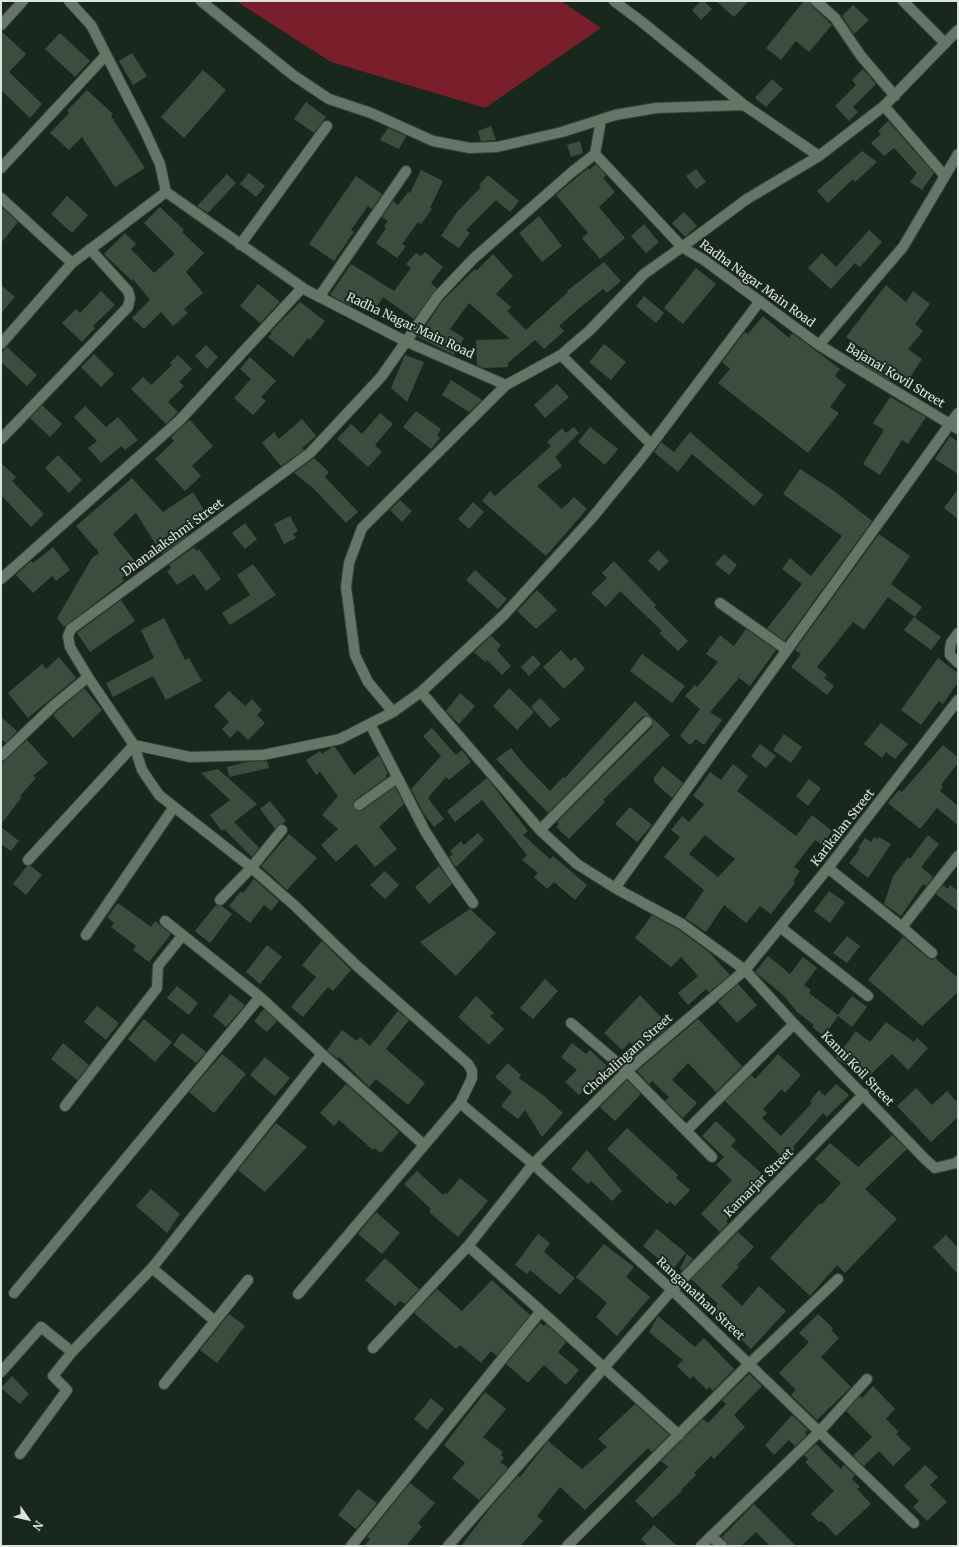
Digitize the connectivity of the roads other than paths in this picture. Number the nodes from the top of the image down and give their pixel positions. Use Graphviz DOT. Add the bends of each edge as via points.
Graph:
graph roads {
  1 [pos="23,1"];
  2 [pos="69,1"];
  3 [pos="201,1"];
  4 [pos="614,1"];
  5 [pos="816,1"];
  6 [pos="903,1"];
  7 [pos="1,25"];
  8 [pos="958,30"];
  9 [pos="945,43"];
  10 [pos="106,55"];
  11 [pos="895,96"];
  12 [pos="744,105"];
  13 [pos="884,106"];
  14 [pos="601,120"];
  15 [pos="327,126"];
  16 [pos="595,154"];
  17 [pos="958,154"];
  18 [pos="819,156"];
  19 [pos="1,168"];
  20 [pos="406,171"];
  21 [pos="944,175"];
  22 [pos="166,192"];
  23 [pos="1,198"];
  24 [pos="240,245"];
  25 [pos="682,246"];
  26 [pos="90,249"];
  27 [pos="72,263"];
  28 [pos="302,288"];
  29 [pos="319,297"];
  30 [pos="760,301"];
  31 [pos="405,341"];
  32 [pos="1,344"];
  33 [pos="819,345"];
  34 [pos="561,355"];
  35 [pos="506,385"];
  36 [pos="958,413"];
  37 [pos="954,426"];
  38 [pos="1,439"];
  39 [pos="651,444"];
  40 [pos="1,579"];
  41 [pos="720,603"];
  42 [pos="958,633"];
  43 [pos="787,650"];
  44 [pos="958,663"];
  45 [pos="88,677"];
  46 [pos="421,692"];
  47 [pos="958,700"];
  48 [pos="394,712"];
  49 [pos="647,722"];
  50 [pos="370,724"];
  51 [pos="134,745"];
  52 [pos="1,756"];
  53 [pos="398,778"];
  54 [pos="359,805"];
  55 [pos="174,807"];
  56 [pos="282,830"];
  57 [pos="540,830"];
  58 [pos="958,856"];
  59 [pos="28,860"];
  60 [pos="251,868"];
  61 [pos="828,868"];
  62 [pos="615,888"];
  63 [pos="220,900"];
  64 [pos="473,903"];
  65 [pos="165,921"];
  66 [pos="780,926"];
  67 [pos="902,927"];
  68 [pos="86,935"];
  69 [pos="182,936"];
  70 [pos="932,953"];
  71 [pos="745,970"];
  72 [pos="868,996"];
  73 [pos="260,997"];
  74 [pos="571,1023"];
  75 [pos="794,1024"];
  76 [pos="322,1054"];
  77 [pos="627,1071"];
  78 [pos="864,1094"];
  79 [pos="460,1103"];
  80 [pos="65,1106"];
  81 [pos="686,1131"];
  82 [pos="423,1144"];
  83 [pos="712,1157"];
  84 [pos="958,1161"];
  85 [pos="532,1164"];
  86 [pos="468,1246"];
  87 [pos="152,1268"];
  88 [pos="838,1279"];
  89 [pos="248,1280"];
  90 [pos="672,1290"];
  91 [pos="14,1293"];
  92 [pos="298,1294"];
  93 [pos="542,1311"];
  94 [pos="215,1321"];
  95 [pos="373,1348"];
  96 [pos="72,1352"];
  97 [pos="749,1364"];
  98 [pos="604,1368"];
  99 [pos="1,1372"];
  100 [pos="867,1379"];
  101 [pos="164,1384"];
  102 [pos="819,1432"];
  103 [pos="679,1435"];
  104 [pos="20,1454"];
  105 [pos="914,1523"];
  106 [pos="711,1536"];
  107 [pos="351,1546"];
  108 [pos="448,1546"];
  109 [pos="567,1546"];
  110 [pos="701,1546"];
  111 [pos="722,1546"];
  1 -- 7 [label="street"];
  2 -- 10 [label="street" via="91,25"];
  3 -- 14 [label="street" via="293,75 329,99 371,113 432,141 470,148 497,147"];
  4 -- 12 [label="street"];
  5 -- 11 [label="street" via="835,18 861,56"];
  6 -- 9 [label="street"];
  8 -- 9 [label="street"];
  9 -- 11 [label="street"];
  10 -- 19 [label="street"];
  10 -- 22 [label="street" via="160,164"];
  11 -- 13 [label="street"];
  12 -- 14 [label="street" via="656,108"];
  12 -- 18 [label="street"];
  13 -- 18 [label="street"];
  13 -- 21 [label="street"];
  14 -- 16 [label="street"];
  15 -- 24 [label="street"];
  16 -- 25 [label="street"];
  16 -- 31 [label="street, Dhanalakshmi Street" via="473,259 438,296"];
  17 -- 21 [label="street"];
  18 -- 25 [label="street" via="747,199"];
  20 -- 29 [label="street"];
  21 -- 33 [label="street" via="903,247"];
  22 -- 24 [label="street, Radha Nagar Main Road"];
  22 -- 26 [label="street"];
  23 -- 27 [label="street"];
  24 -- 28 [label="street, Radha Nagar Main Road"];
  25 -- 30 [label="street, Radha Nagar Main Road"];
  25 -- 34 [label="street, Radha Nagar Main Road" via="644,274 590,330"];
  26 -- 27 [label="street"];
  26 -- 38 [label="street" via="128,291 128,307"];
  27 -- 32 [label="street"];
  28 -- 29 [label="street, Radha Nagar Main Road"];
  28 -- 40 [label="street" via="180,420"];
  29 -- 31 [label="street, Radha Nagar Main Road"];
  30 -- 33 [label="street, Radha Nagar Main Road"];
  30 -- 39 [label="street"];
  31 -- 35 [label="street, Radha Nagar Main Road"];
  31 -- 45 [label="street, Dhanalakshmi Street" via="381,376 310,453 72,629 68,636 70,647"];
  33 -- 37 [label="street, Bajanai Kovil Street"];
  34 -- 35 [label="street, Radha Nagar Main Road"];
  34 -- 39 [label="street"];
  35 -- 48 [label="street" via="362,528 349,563 346,587 355,655 368,682"];
  36 -- 37 [label="street"];
  37 -- 43 [label="street"];
  39 -- 46 [label="street" via="592,518 504,615"];
  41 -- 43 [label="street"];
  42 -- 44 [label="street" via="951,643 950,650 950,655"];
  43 -- 62 [label="street"];
  45 -- 51 [label="street, Dhanalakshmi Street"];
  45 -- 52 [label="street"];
  46 -- 48 [label="street"];
  46 -- 57 [label="street, Kanni Koil Street"];
  47 -- 61 [label="street, Karikalan Street"];
  48 -- 50 [label="street"];
  49 -- 57 [label="street"];
  50 -- 51 [label="street" via="340,739 263,755 190,757"];
  50 -- 53 [label="street"];
  51 -- 55 [label="street, Dhanalakshmi Street" via="149,782 159,795"];
  51 -- 59 [label="street"];
  53 -- 54 [label="street"];
  53 -- 64 [label="street" via="425,831"];
  55 -- 60 [label="street, Dhanalakshmi Street"];
  55 -- 68 [label="street"];
  56 -- 60 [label="street"];
  57 -- 62 [label="street, Kanni Koil Street" via="577,864"];
  58 -- 67 [label="street"];
  60 -- 63 [label="street"];
  60 -- 79 [label="street, Dhanalakshmi Street" via="294,904 357,966 468,1064 472,1078"];
  61 -- 66 [label="street, Karikalan Street"];
  61 -- 67 [label="street"];
  62 -- 71 [label="street, Kanni Koil Street" via="682,924"];
  65 -- 69 [label="street"];
  66 -- 71 [label="street, Karikalan Street"];
  66 -- 72 [label="street"];
  67 -- 70 [label="street"];
  69 -- 73 [label="street"];
  69 -- 80 [label="street" via="158,966 157,988"];
  71 -- 75 [label="street, Kanni Koil Street"];
  71 -- 77 [label="street, Chokalingam Street"];
  73 -- 76 [label="street"];
  73 -- 91 [label="street"];
  74 -- 77 [label="street"];
  75 -- 78 [label="street, Kanni Koil Street"];
  75 -- 81 [label="street"];
  76 -- 82 [label="street"];
  76 -- 87 [label="street"];
  77 -- 81 [label="street"];
  77 -- 85 [label="street, Chokalingam Street"];
  78 -- 84 [label="street, Kanni Koil Street" via="936,1168"];
  78 -- 90 [label="street, Kamarjar Street"];
  79 -- 82 [label="street, Dhanalakshmi Street"];
  79 -- 85 [label="street, Ranganathan Street"];
  81 -- 83 [label="street"];
  82 -- 92 [label="street, Dhanalakshmi Street"];
  85 -- 86 [label="street, Chokalingam Street"];
  85 -- 90 [label="street, Ranganathan Street"];
  86 -- 93 [label="street"];
  86 -- 95 [label="street, Chokalingam Street"];
  87 -- 94 [label="street"];
  87 -- 96 [label="street"];
  88 -- 97 [label="street"];
  89 -- 94 [label="street"];
  90 -- 97 [label="street, Ranganathan Street"];
  90 -- 98 [label="street, Kamarjar Street"];
  93 -- 98 [label="street"];
  93 -- 107 [label="street"];
  94 -- 101 [label="street"];
  96 -- 99 [label="street" via="41,1327"];
  96 -- 104 [label="street" via="53,1376 67,1390"];
  97 -- 102 [label="street, Ranganathan Street"];
  97 -- 103 [label="street"];
  98 -- 103 [label="street"];
  98 -- 108 [label="street, Kamarjar Street"];
  100 -- 102 [label="street"];
  102 -- 105 [label="street, Ranganathan Street"];
  102 -- 106 [label="street"];
  103 -- 109 [label="street"];
  106 -- 110 [label="street"];
  106 -- 111 [label="street"];
}
